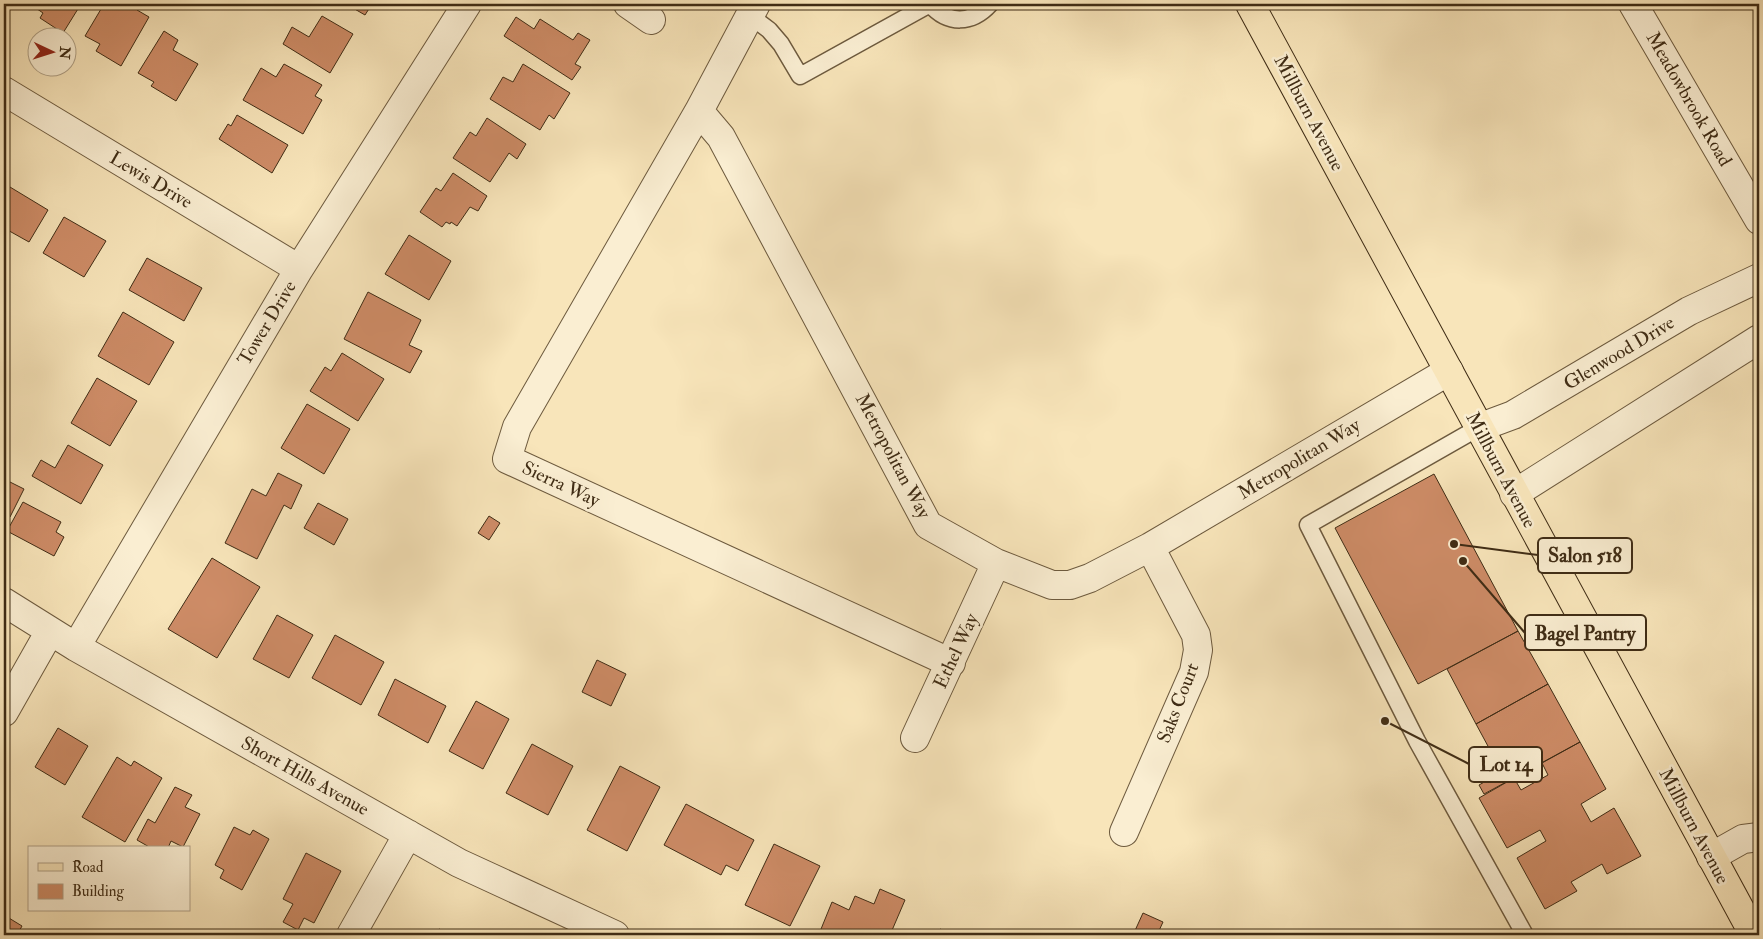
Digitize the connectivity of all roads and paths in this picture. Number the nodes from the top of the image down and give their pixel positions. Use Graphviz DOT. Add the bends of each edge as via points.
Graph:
graph roads {
  1 [pos="466,4"];
  2 [pos="628,4"];
  3 [pos="930,4"];
  4 [pos="990,4"];
  5 [pos="1250,4"];
  6 [pos="1633,4"];
  7 [pos="753,10"];
  8 [pos="651,20"];
  9 [pos="4,91"];
  10 [pos="699,111"];
  11 [pos="1759,220"];
  12 [pos="299,269"];
  13 [pos="1759,278"];
  14 [pos="1759,338"];
  15 [pos="1448,371"];
  16 [pos="1478,428"];
  17 [pos="1514,494"];
  18 [pos="1150,547"];
  19 [pos="996,563"];
  20 [pos="4,602"];
  21 [pos="50,631"];
  22 [pos="76,647"];
  23 [pos="951,663"];
  24 [pos="4,712"];
  25 [pos="915,738"];
  26 [pos="1124,832"];
  27 [pos="408,834"];
  28 [pos="1759,837"];
  29 [pos="1711,857"];
  30 [pos="351,935"];
  31 [pos="615,935"];
  32 [pos="1525,935"];
  33 [pos="1754,935"];
  1 -- 12 [label="street, Tower Drive"];
  2 -- 8 [label="street"];
  3 -- 4 [label="lane" via="947,17 960,20 971,18"];
  3 -- 7 [label="lane" via="800,76 781,44"];
  5 -- 15 [label="main road, Millburn Avenue"];
  6 -- 11 [label="street, Meadowbrook Road"];
  7 -- 10 [label="street"];
  9 -- 12 [label="street, Lewis Drive"];
  10 -- 19 [label="street, Metropolitan Way" via="721,136 928,525"];
  10 -- 23 [label="street, Sierra Way" via="517,427 507,460"];
  12 -- 22 [label="street, Tower Drive"];
  13 -- 16 [label="street, Glenwood Drive" via="1689,311 1513,415"];
  14 -- 17 [label="street"];
  15 -- 16 [label="main road, Millburn Avenue"];
  15 -- 18 [label="street, Metropolitan Way"];
  16 -- 17 [label="main road, Millburn Avenue"];
  16 -- 32 [label="lane" via="1308,525 1417,741"];
  17 -- 29 [label="main road, Millburn Avenue"];
  18 -- 19 [label="street, Metropolitan Way" via="1070,585 1052,585"];
  18 -- 26 [label="street, Saks Court" via="1196,635 1198,650 1194,672"];
  19 -- 23 [label="street, Ethel Way"];
  20 -- 21 [label="street, Short Hills Avenue"];
  21 -- 22 [label="street, Short Hills Avenue"];
  21 -- 24 [label="street"];
  22 -- 27 [label="street, Short Hills Avenue"];
  23 -- 25 [label="street, Ethel Way"];
  27 -- 30 [label="street"];
  27 -- 31 [label="street, Short Hills Avenue" via="459,863"];
  28 -- 29 [label="street" via="1743,839"];
  29 -- 33 [label="main road, Millburn Avenue"];
}
